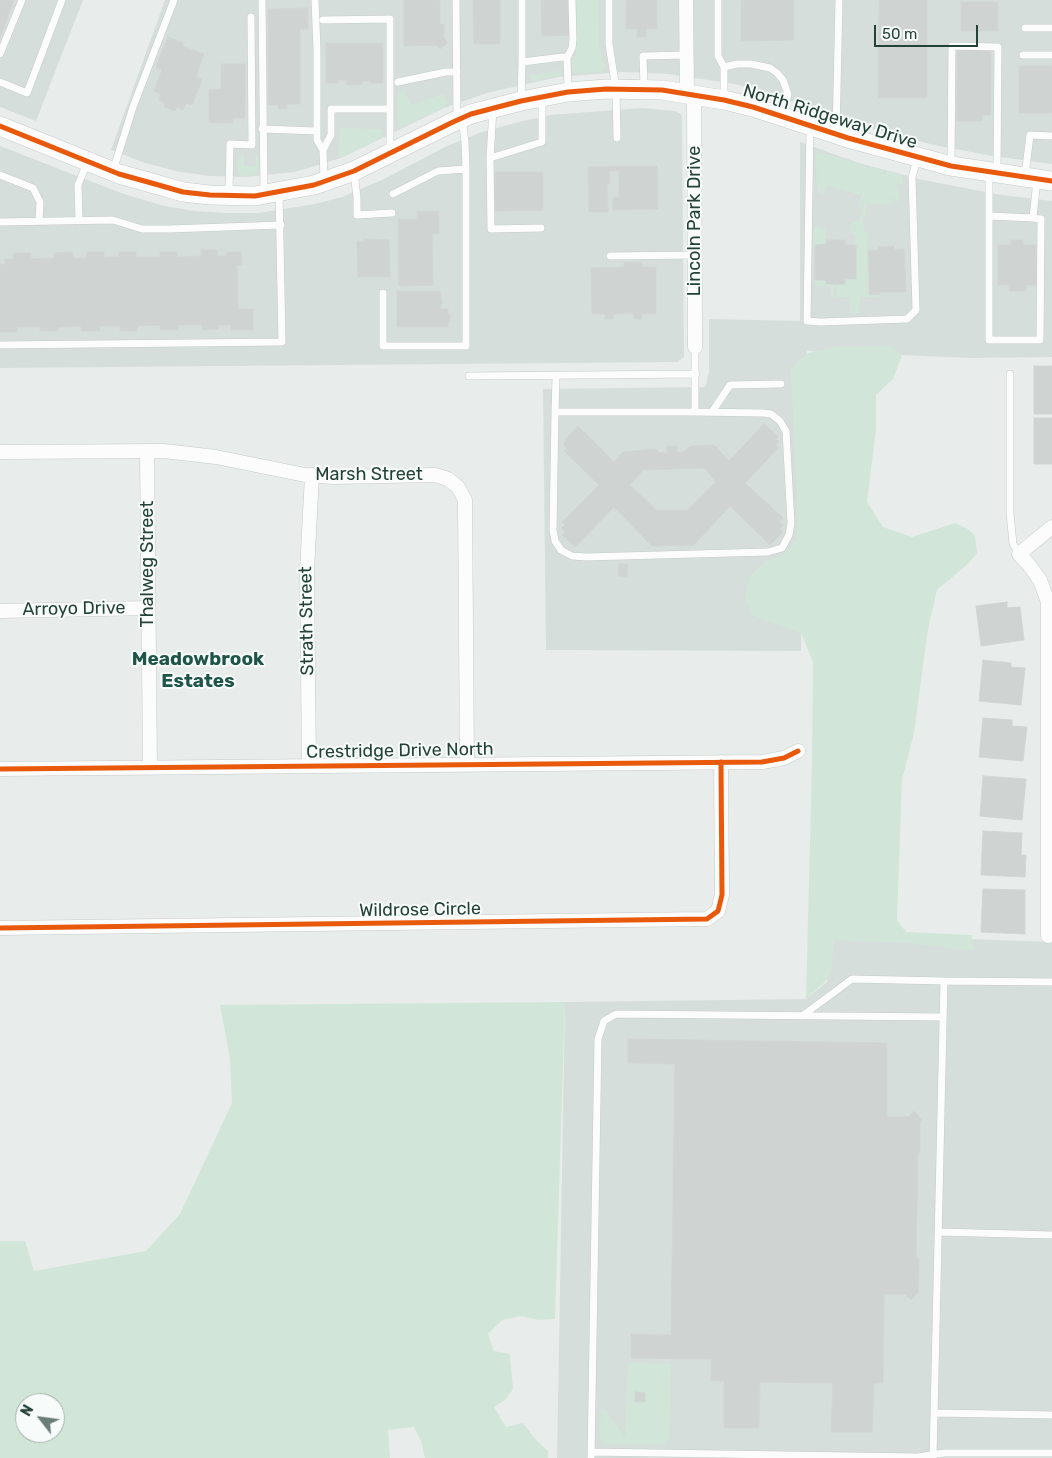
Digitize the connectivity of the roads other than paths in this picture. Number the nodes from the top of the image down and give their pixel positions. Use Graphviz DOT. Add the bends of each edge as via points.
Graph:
graph roads {
  1 [pos="22,0"];
  2 [pos="62,0"];
  3 [pos="174,0"];
  4 [pos="262,0"];
  5 [pos="316,0"];
  6 [pos="456,0"];
  7 [pos="522,0"];
  8 [pos="572,0"];
  9 [pos="609,0"];
  10 [pos="686,0"];
  11 [pos="718,0"];
  12 [pos="839,0"];
  13 [pos="251,17"];
  14 [pos="323,20"];
  15 [pos="1024,28"];
  16 [pos="1052,28"];
  17 [pos="0,54"];
  18 [pos="686,55"];
  19 [pos="1023,55"];
  20 [pos="1052,55"];
  21 [pos="567,58"];
  22 [pos="522,62"];
  23 [pos="724,67"];
  24 [pos="457,72"];
  25 [pos="0,82"];
  26 [pos="398,82"];
  27 [pos="616,89"];
  28 [pos="644,90"];
  29 [pos="568,92"];
  30 [pos="691,94"];
  31 [pos="542,96"];
  32 [pos="724,100"];
  33 [pos="521,101"];
  34 [pos="493,108"];
  35 [pos="390,109"];
  36 [pos="783,117"];
  37 [pos="460,119"];
  38 [pos="0,126"];
  39 [pos="810,126"];
  40 [pos="262,129"];
  41 [pos="317,131"];
  42 [pos="836,134"];
  43 [pos="1052,136"];
  44 [pos="617,138"];
  45 [pos="323,150"];
  46 [pos="390,154"];
  47 [pos="490,158"];
  48 [pos="918,158"];
  49 [pos="88,161"];
  50 [pos="951,166"];
  51 [pos="466,169"];
  52 [pos="113,171"];
  53 [pos="354,172"];
  54 [pos="993,173"];
  55 [pos="0,175"];
  56 [pos="1038,180"];
  57 [pos="324,182"];
  58 [pos="271,193"];
  59 [pos="393,194"];
  60 [pos="229,195"];
  61 [pos="392,214"];
  62 [pos="990,216"];
  63 [pos="1033,218"];
  64 [pos="40,221"];
  65 [pos="79,221"];
  66 [pos="0,222"];
  67 [pos="280,225"];
  68 [pos="541,228"];
  69 [pos="695,255"];
  70 [pos="610,256"];
  71 [pos="383,293"];
  72 [pos="0,345"];
  73 [pos="696,347"];
  74 [pos="696,374"];
  75 [pos="1010,374"];
  76 [pos="469,376"];
  77 [pos="556,376"];
  78 [pos="781,384"];
  79 [pos="555,412"];
  80 [pos="695,412"];
  81 [pos="712,412"];
  82 [pos="147,451"];
  83 [pos="0,452"];
  84 [pos="312,475"];
  85 [pos="1052,526"];
  86 [pos="1019,554"];
  87 [pos="148,608"];
  88 [pos="0,610"];
  89 [pos="798,751"];
  90 [pos="720,762"];
  91 [pos="467,764"];
  92 [pos="309,766"];
  93 [pos="150,768"];
  94 [pos="0,769"];
  95 [pos="0,928"];
  96 [pos="1048,936"];
  97 [pos="944,981"];
  98 [pos="1052,982"];
  99 [pos="802,1016"];
  100 [pos="943,1017"];
  101 [pos="939,1232"];
  102 [pos="1052,1235"];
  103 [pos="935,1413"];
  104 [pos="1052,1415"];
  105 [pos="1052,1453"];
  106 [pos="592,1455"];
  107 [pos="933,1456"];
  1 -- 17 [label="lane"];
  2 -- 25 [label="lane" via="27,93"];
  3 -- 52 [label="lane" via="133,107"];
  4 -- 40 [label="lane"];
  5 -- 41 [label="lane"];
  6 -- 24 [label="lane"];
  7 -- 22 [label="lane"];
  8 -- 21 [label="lane" via="572,48"];
  9 -- 27 [label="lane" via="609,44"];
  10 -- 18 [label="street, Lincoln Park Drive"];
  11 -- 23 [label="lane" via="718,56"];
  12 -- 42 [label="lane"];
  13 -- 60 [label="lane" via="252,145 230,144"];
  14 -- 35 [label="lane" via="390,19"];
  15 -- 16 [label="lane"];
  18 -- 28 [label="lane" via="644,56"];
  18 -- 30 [label="street, Lincoln Park Drive"];
  19 -- 20 [label="lane"];
  21 -- 22 [label="lane"];
  21 -- 29 [label="lane"];
  22 -- 33 [label="lane"];
  23 -- 32 [label="lane"];
  23 -- 36 [label="lane" via="751,64 778,73 788,94"];
  24 -- 26 [label="lane"];
  24 -- 37 [label="lane"];
  27 -- 28 [label="street, North Ridgeway Drive"];
  27 -- 29 [label="street, North Ridgeway Drive"];
  27 -- 44 [label="lane"];
  28 -- 30 [label="street, North Ridgeway Drive"];
  29 -- 31 [label="street, North Ridgeway Drive"];
  30 -- 32 [label="street, North Ridgeway Drive"];
  30 -- 69 [label="street, Lincoln Park Drive"];
  31 -- 33 [label="street, North Ridgeway Drive"];
  31 -- 47 [label="lane" via="542,142"];
  32 -- 36 [label="street, North Ridgeway Drive"];
  33 -- 34 [label="street, North Ridgeway Drive"];
  34 -- 37 [label="street, North Ridgeway Drive"];
  34 -- 47 [label="lane"];
  35 -- 45 [label="lane" via="331,109 331,134"];
  35 -- 46 [label="lane"];
  36 -- 39 [label="street, North Ridgeway Drive"];
  37 -- 46 [label="street, North Ridgeway Drive"];
  37 -- 51 [label="lane"];
  38 -- 49 [label="street, North Ridgeway Drive"];
  39 -- 42 [label="street, North Ridgeway Drive"];
  39 -- 48 [label="lane" via="807,320 908,319 916,310 912,177"];
  40 -- 41 [label="lane"];
  40 -- 58 [label="lane"];
  41 -- 45 [label="lane" via="317,140"];
  42 -- 48 [label="street, North Ridgeway Drive"];
  43 -- 56 [label="lane" via="1030,135"];
  45 -- 57 [label="lane"];
  46 -- 53 [label="street, North Ridgeway Drive"];
  47 -- 68 [label="lane" via="491,229"];
  48 -- 50 [label="street, North Ridgeway Drive"];
  49 -- 52 [label="street, North Ridgeway Drive"];
  49 -- 65 [label="lane" via="78,185"];
  50 -- 54 [label="street, North Ridgeway Drive"];
  50 -- 54 [label="lane" via="952,46 998,47"];
  51 -- 59 [label="lane" via="438,171"];
  51 -- 71 [label="lane" via="466,346 383,346"];
  52 -- 60 [label="street, North Ridgeway Drive" via="184,192"];
  53 -- 57 [label="street, North Ridgeway Drive"];
  53 -- 61 [label="lane" via="357,215"];
  54 -- 56 [label="street, North Ridgeway Drive"];
  54 -- 62 [label="lane"];
  55 -- 64 [label="lane" via="33,188 40,202"];
  56 -- 63 [label="lane"];
  57 -- 58 [label="street, North Ridgeway Drive"];
  58 -- 60 [label="street, North Ridgeway Drive"];
  58 -- 67 [label="lane"];
  62 -- 63 [label="lane"];
  62 -- 63 [label="lane" via="989,340 1040,340 1041,219"];
  64 -- 65 [label="lane"];
  64 -- 66 [label="lane"];
  65 -- 67 [label="lane" via="113,220 142,229"];
  67 -- 72 [label="lane" via="282,342"];
  69 -- 70 [label="lane"];
  69 -- 73 [label="street, Lincoln Park Drive"];
  73 -- 74 [label="lane"];
  74 -- 77 [label="lane"];
  74 -- 80 [label="lane"];
  75 -- 86 [label="lane" via="1010,514 1013,544"];
  76 -- 77 [label="lane"];
  77 -- 79 [label="lane"];
  78 -- 81 [label="lane" via="730,385"];
  79 -- 80 [label="lane"];
  79 -- 81 [label="lane" via="553,530 561,550 572,556 586,557 768,552 782,548 791,522 786,431 772,414"];
  80 -- 81 [label="lane"];
  82 -- 83 [label="street, Marsh Street"];
  82 -- 84 [label="street, Marsh Street" via="185,452"];
  82 -- 87 [label="street, Thalweg Street"];
  84 -- 91 [label="street, Marsh Street" via="435,475 458,487 465,500"];
  84 -- 92 [label="street, Strath Street" via="307,572"];
  85 -- 86 [label="street"];
  86 -- 96 [label="street" via="1040,580 1048,602"];
  87 -- 88 [label="street, Arroyo Drive"];
  87 -- 93 [label="street, Thalweg Street"];
  89 -- 90 [label="street, Crestridge Drive North" via="784,758 762,762"];
  90 -- 91 [label="street, Crestridge Drive North"];
  90 -- 95 [label="street, Wildrose Circle" via="722,895 718,911 707,920"];
  91 -- 92 [label="street, Crestridge Drive North"];
  92 -- 93 [label="street, Crestridge Drive North"];
  93 -- 94 [label="street, Crestridge Drive North"];
  97 -- 98 [label="lane"];
  97 -- 99 [label="lane" via="852,979"];
  97 -- 100 [label="lane"];
  99 -- 100 [label="lane"];
  99 -- 106 [label="lane" via="616,1014 604,1022 598,1039"];
  100 -- 101 [label="lane"];
  101 -- 102 [label="lane"];
  101 -- 103 [label="lane"];
  103 -- 104 [label="lane"];
  103 -- 107 [label="lane"];
  105 -- 107 [label="lane" via="944,1453"];
  106 -- 107 [label="lane"];
}
